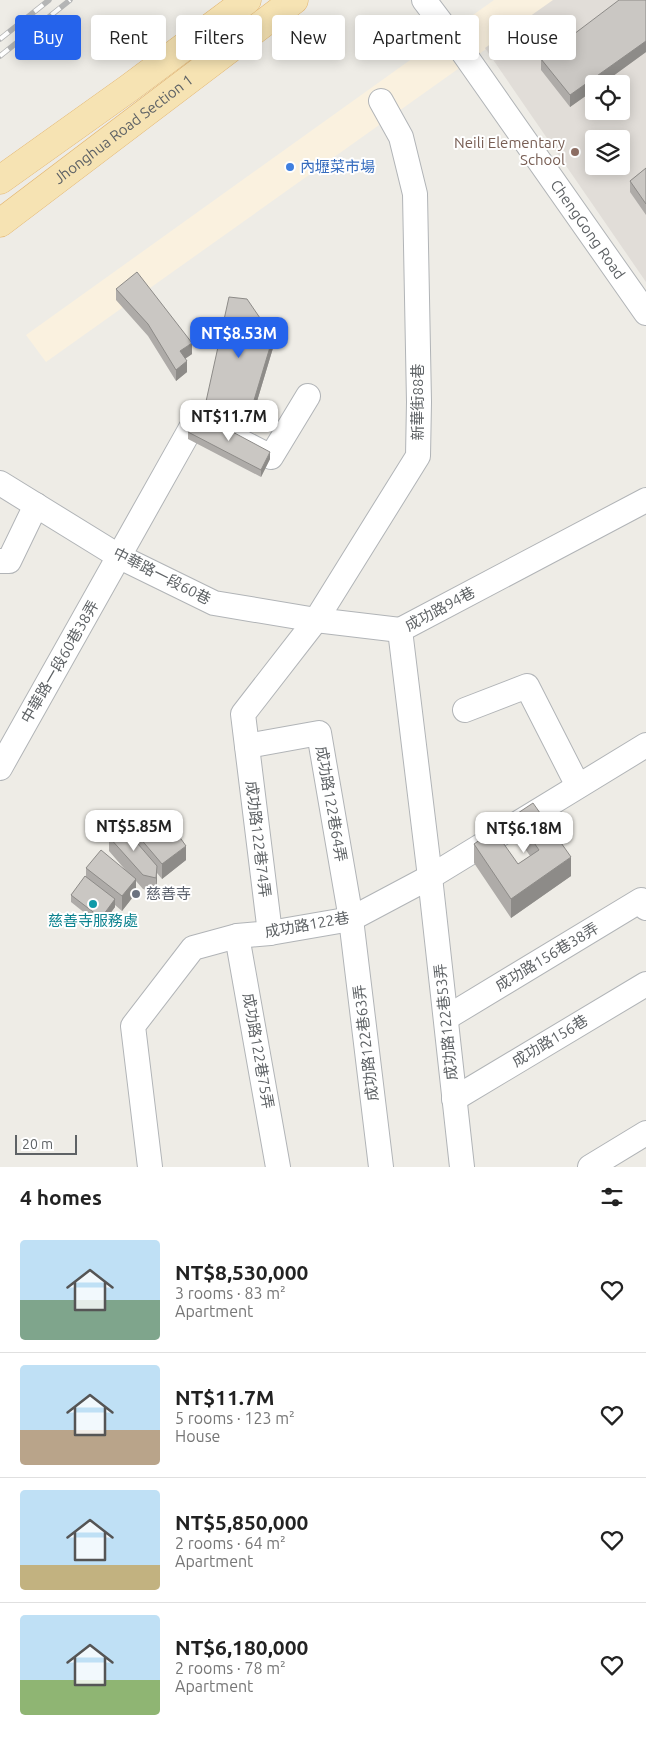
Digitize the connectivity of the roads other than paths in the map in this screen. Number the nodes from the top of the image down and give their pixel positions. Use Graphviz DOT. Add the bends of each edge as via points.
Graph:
graph roads {
  1 [pos="247,0"];
  2 [pos="294,0"];
  3 [pos="424,0"];
  4 [pos="381,100"];
  5 [pos="0,180"];
  6 [pos="0,223"];
  7 [pos="646,313"];
  8 [pos="308,396"];
  9 [pos="0,483"];
  10 [pos="646,500"];
  11 [pos="36,505"];
  12 [pos="120,557"];
  13 [pos="0,561"];
  14 [pos="316,620"];
  15 [pos="400,630"];
  16 [pos="465,710"];
  17 [pos="646,745"];
  18 [pos="246,746"];
  19 [pos="0,768"];
  20 [pos="578,786"];
  21 [pos="430,877"];
  22 [pos="646,908"];
  23 [pos="351,919"];
  24 [pos="270,933"];
  25 [pos="237,936"];
  26 [pos="646,984"];
  27 [pos="446,1018"];
  28 [pos="454,1099"];
  29 [pos="646,1133"];
  30 [pos="150,1167"];
  31 [pos="278,1167"];
  32 [pos="381,1167"];
  33 [pos="462,1167"];
  34 [pos="590,1167"];
  1 -- 5 [label="main road, Jhonghua Road Section 1"];
  2 -- 6 [label="main road, Jhonghua Road Section 1"];
  3 -- 7 [label="street, ChengGong Road"];
  4 -- 14 [label="street, 新華街88巷" via="401,137 415,194 418,456"];
  8 -- 12 [label="street, 中華路一段60巷38弄" via="271,457 196,419"];
  9 -- 11 [label="street, 中華路一段60巷"];
  10 -- 15 [label="street, 成功路94巷"];
  11 -- 12 [label="street, 中華路一段60巷"];
  11 -- 13 [label="street" via="9,561"];
  12 -- 14 [label="street, 中華路一段60巷" via="214,603"];
  12 -- 19 [label="street, 中華路一段60巷38弄"];
  14 -- 15 [label="street, 中華路一段60巷"];
  14 -- 18 [label="street, 新華街88巷" via="242,714"];
  15 -- 21 [label="street, 成功路94巷"];
  16 -- 20 [label="street" via="527,686"];
  17 -- 20 [label="street, 成功路122巷"];
  18 -- 23 [label="street, 成功路122巷64弄" via="319,733"];
  18 -- 24 [label="street, 成功路122巷74弄"];
  20 -- 21 [label="street, 成功路122巷"];
  21 -- 23 [label="street, 成功路122巷"];
  21 -- 27 [label="street, 成功路122巷53弄"];
  22 -- 27 [label="street, 成功路156巷38弄" via="641,900"];
  23 -- 24 [label="street, 成功路122巷"];
  23 -- 32 [label="street, 成功路122巷63弄"];
  24 -- 25 [label="street, 成功路122巷"];
  25 -- 30 [label="street, 成功路122巷" via="193,948 133,1026"];
  25 -- 31 [label="street, 成功路122巷75弄"];
  26 -- 28 [label="street, 成功路156巷"];
  27 -- 28 [label="street, 成功路122巷53弄"];
  28 -- 33 [label="street, 成功路122巷53弄"];
  29 -- 34 [label="street"];
}
